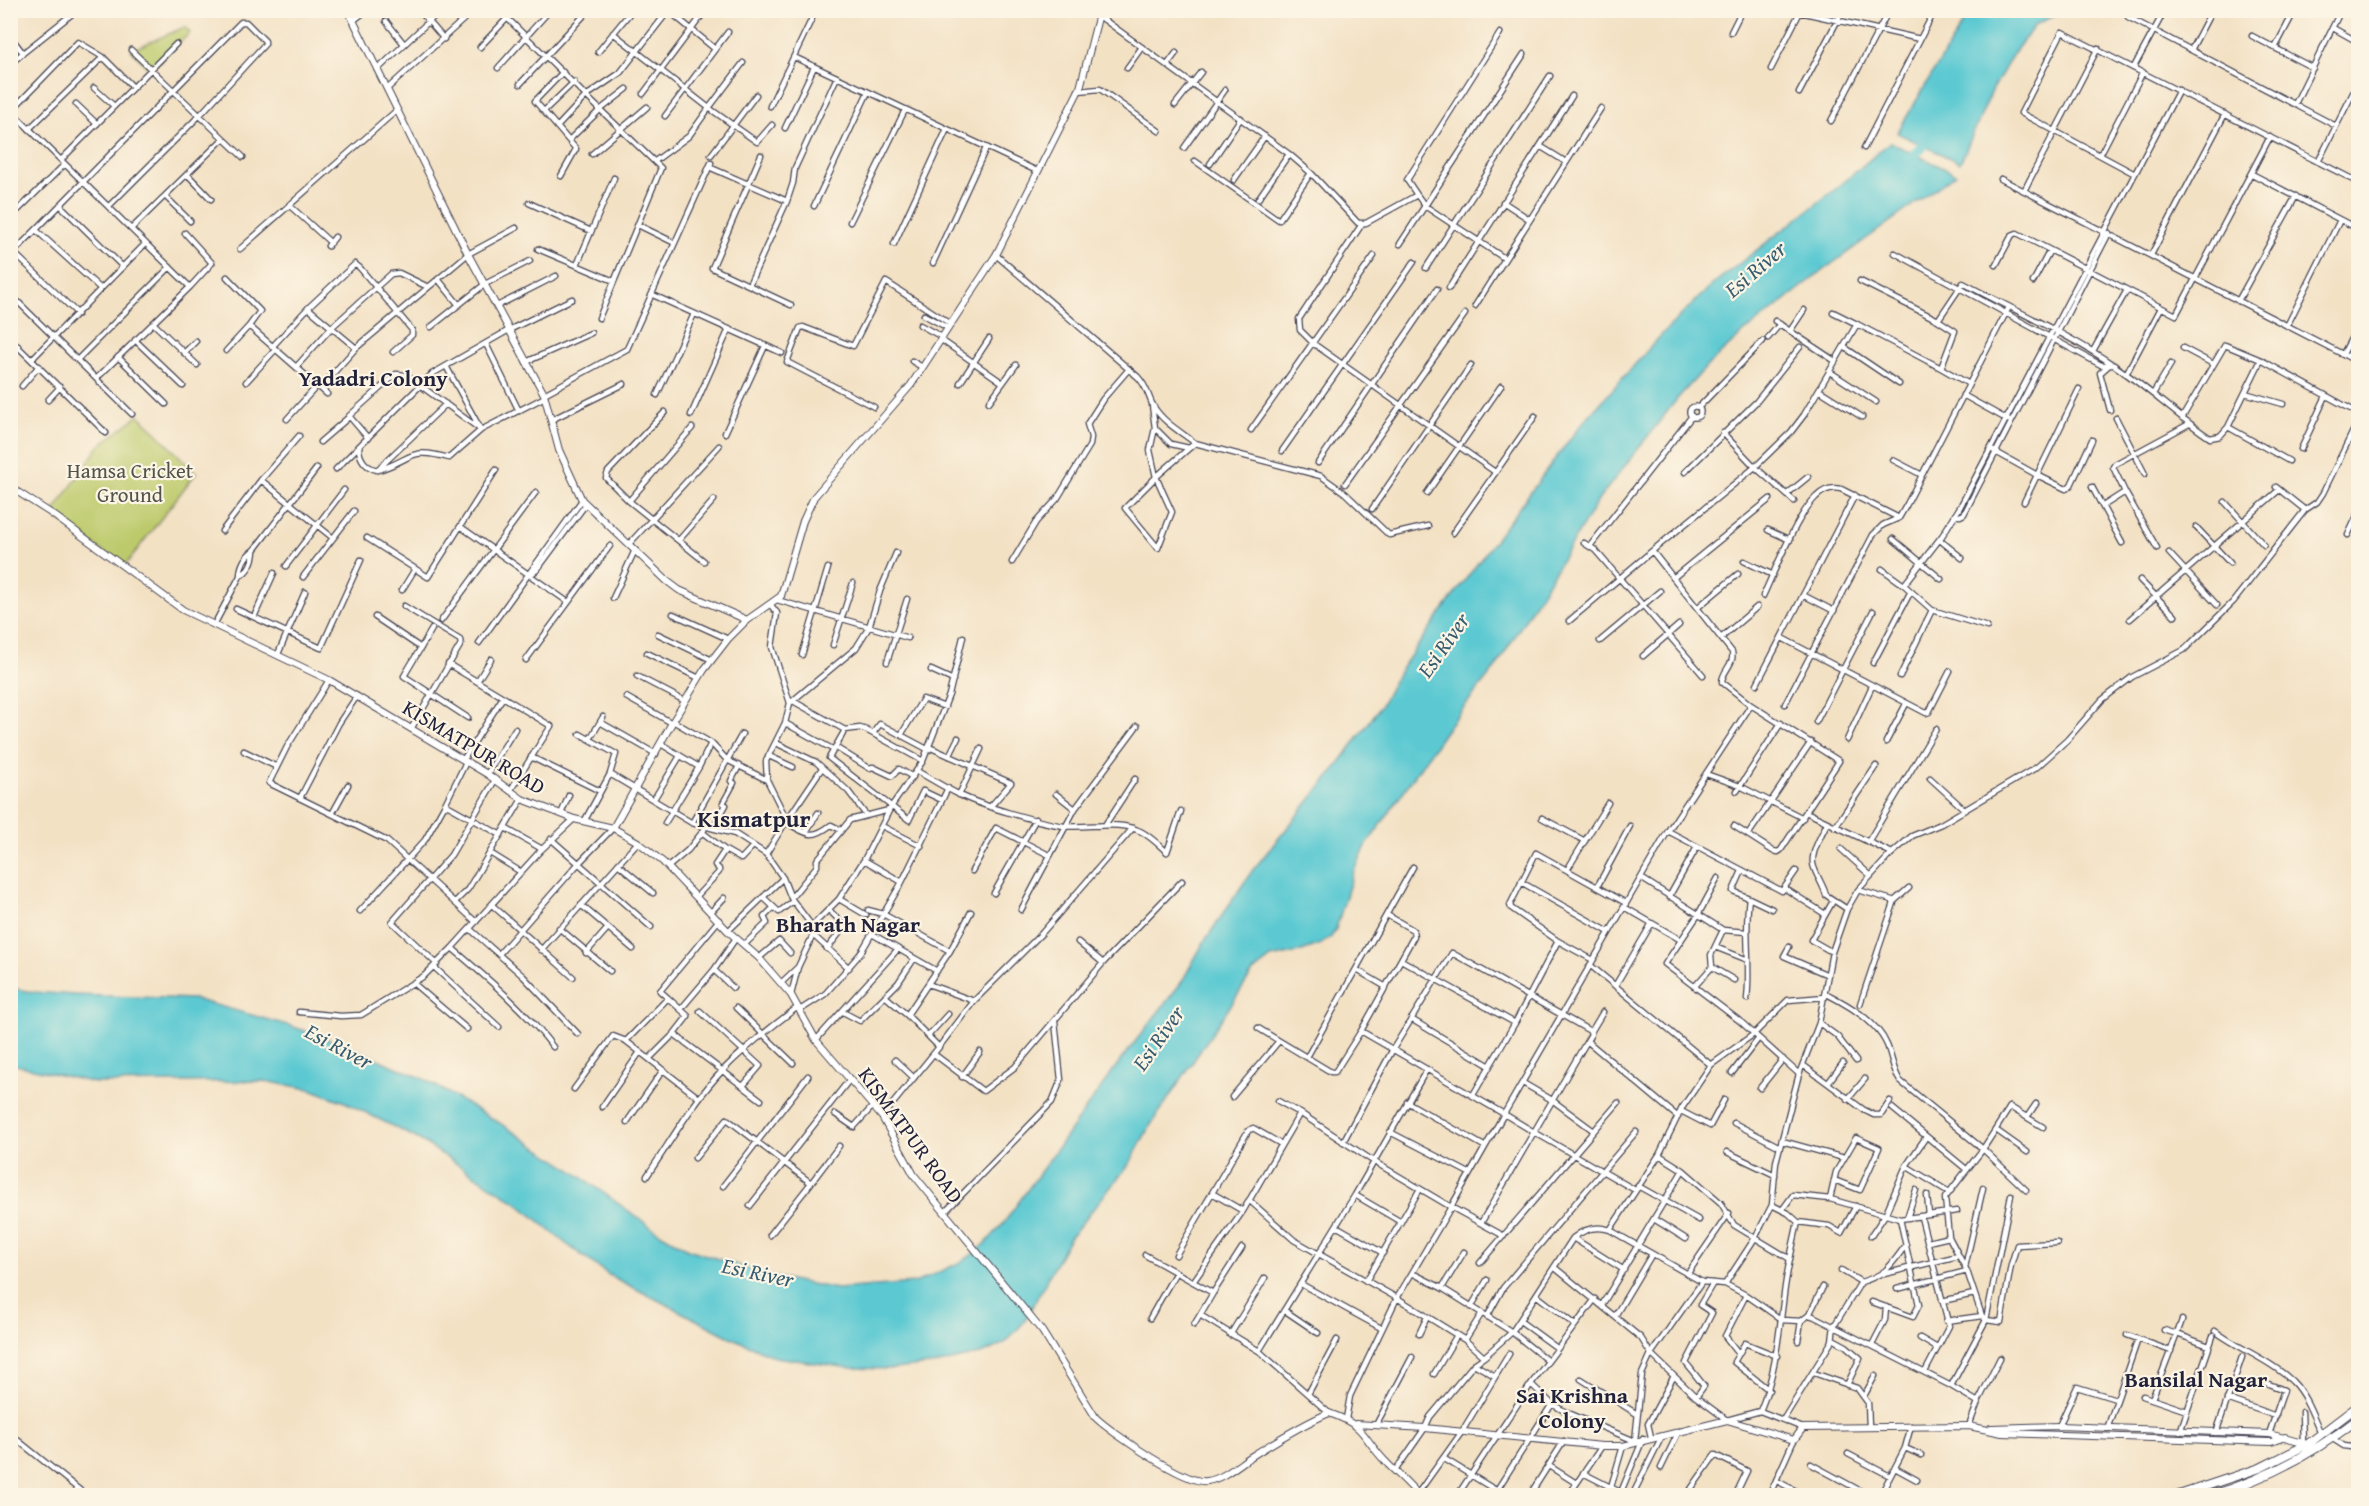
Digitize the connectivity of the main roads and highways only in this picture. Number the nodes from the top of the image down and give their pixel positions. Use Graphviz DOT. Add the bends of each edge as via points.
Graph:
graph roads {
  1 [pos="2358,1406"];
  2 [pos="2358,1419"];
  3 [pos="2176,1496"];
  4 [pos="2208,1496"];
  1 -- 3 [label="main road" via="2321,1434 2260,1468"];
  2 -- 4 [label="main road" via="2320,1448 2268,1475"];
}
